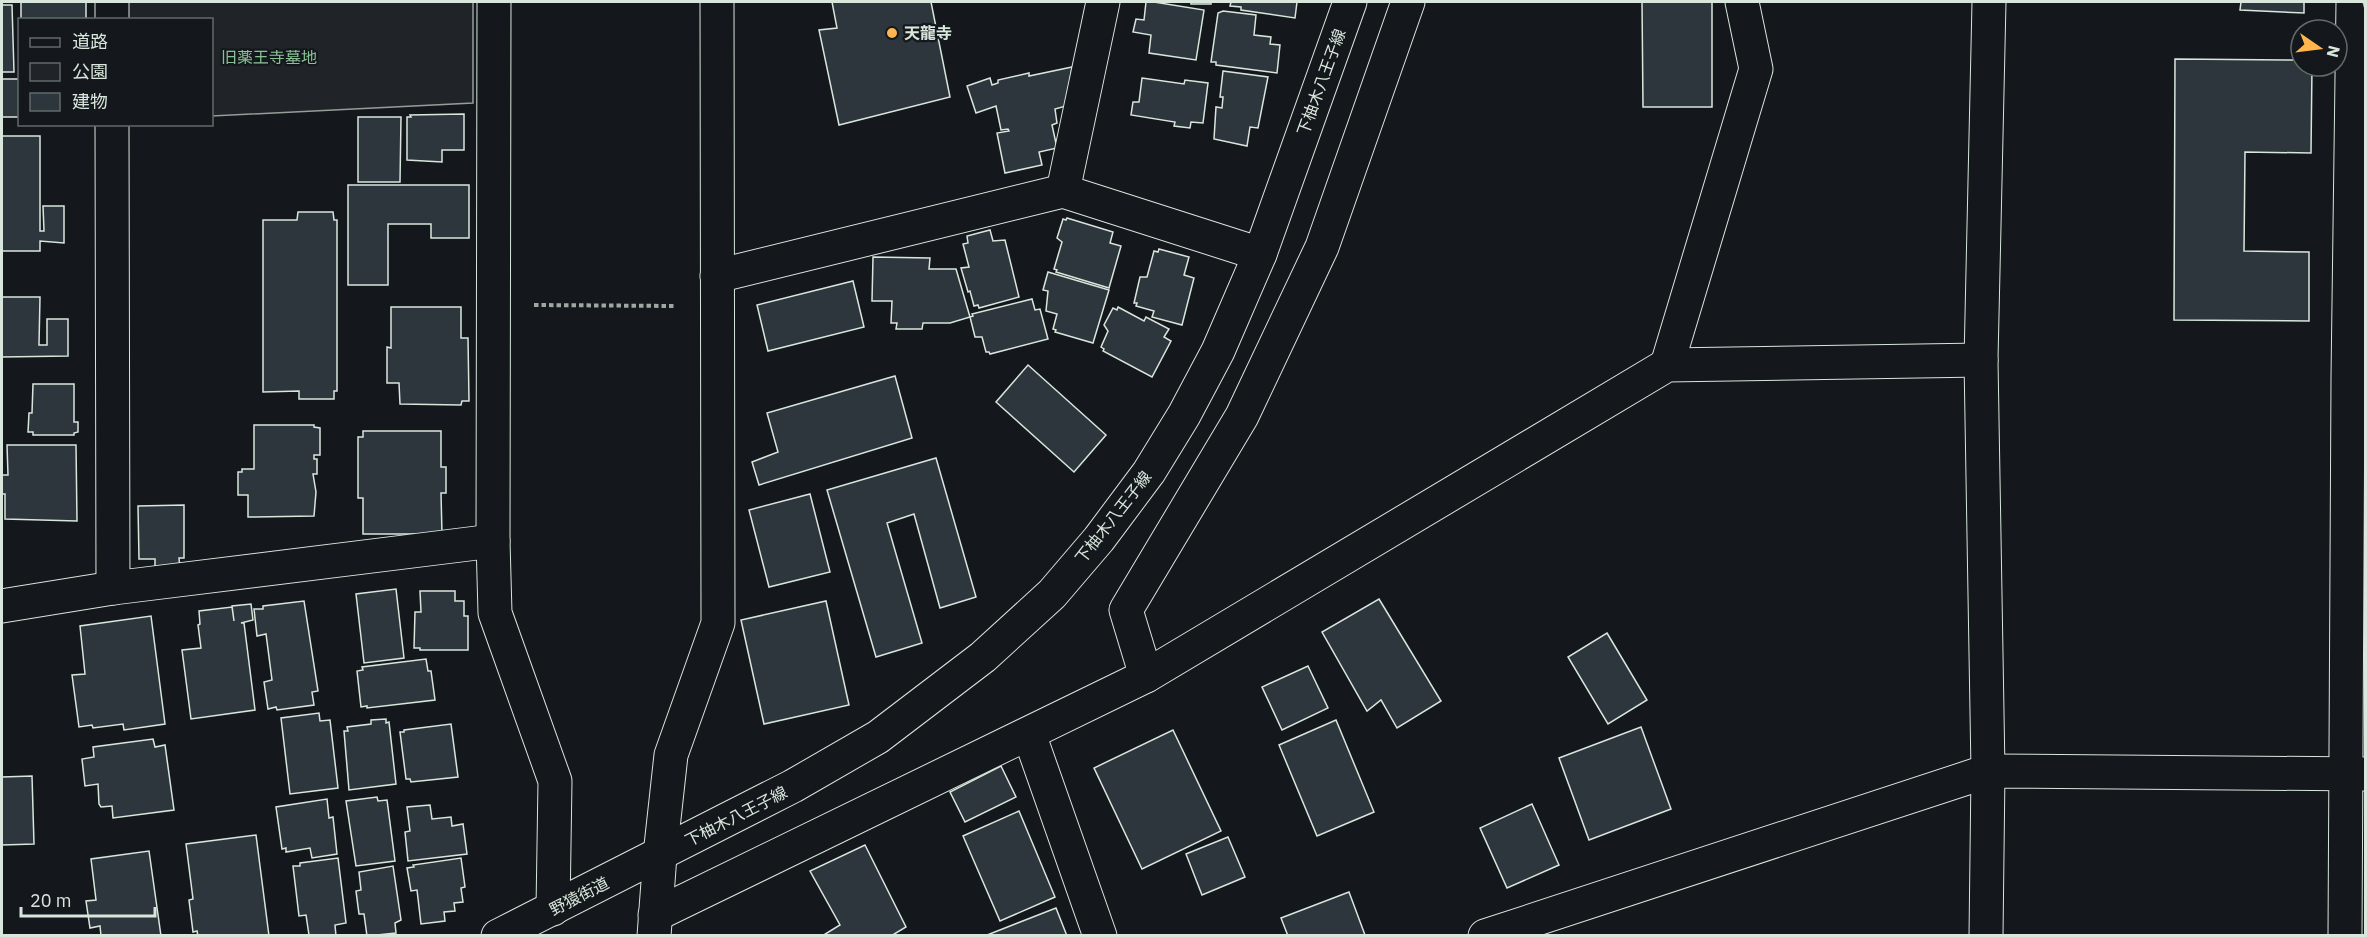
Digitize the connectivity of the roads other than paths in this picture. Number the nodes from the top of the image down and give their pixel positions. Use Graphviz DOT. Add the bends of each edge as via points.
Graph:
graph roads {
  1 [pos="112,2"];
  2 [pos="494,2"];
  3 [pos="717,2"];
  4 [pos="1103,2"];
  5 [pos="1350,2"];
  6 [pos="1408,2"];
  7 [pos="1742,2"];
  8 [pos="1989,2"];
  9 [pos="2353,2"];
  10 [pos="112,18"];
  11 [pos="112,126"];
  12 [pos="1063,191"];
  13 [pos="1260,254"];
  14 [pos="717,291"];
  15 [pos="1981,360"];
  16 [pos="1667,365"];
  17 [pos="2357,378"];
  18 [pos="493,541"];
  19 [pos="113,588"];
  20 [pos="2,606"];
  21 [pos="1146,676"];
  22 [pos="1029,734"];
  23 [pos="1988,771"];
  24 [pos="2355,774"];
  25 [pos="660,855"];
  26 [pos="554,922"];
  27 [pos="655,925"];
  28 [pos="498,936"];
  29 [pos="1100,936"];
  30 [pos="1485,936"];
  31 [pos="1986,936"];
  32 [pos="2345,936"];
  1 -- 10 [label="street"];
  2 -- 18 [label="street"];
  3 -- 14 [label="street"];
  4 -- 12 [label="street"];
  5 -- 13 [label="street, 下柚木八王子線"];
  6 -- 21 [label="street" via="1322,248 1242,416 1126,610"];
  7 -- 16 [label="street" via="1756,69"];
  8 -- 15 [label="street"];
  9 -- 17 [label="street"];
  11 -- 19 [label="street"];
  12 -- 13 [label="street"];
  12 -- 14 [label="street"];
  13 -- 25 [label="street, 下柚木八王子線" via="1218,351 1167,443 1106,529 1052,594 983,657 878,737"];
  14 -- 25 [label="street" via="718,623 671,756"];
  15 -- 16 [label="street"];
  15 -- 23 [label="street"];
  16 -- 21 [label="street"];
  17 -- 24 [label="street"];
  18 -- 19 [label="street"];
  18 -- 26 [label="street" via="495,613 555,781"];
  19 -- 20 [label="street"];
  21 -- 22 [label="street"];
  22 -- 27 [label="street"];
  22 -- 29 [label="street"];
  23 -- 24 [label="street"];
  23 -- 30 [label="street"];
  23 -- 31 [label="street"];
  24 -- 32 [label="street"];
  25 -- 26 [label="street, 野猿街道"];
  25 -- 27 [label="street"];
  26 -- 28 [label="street, 野猿街道"];
}
